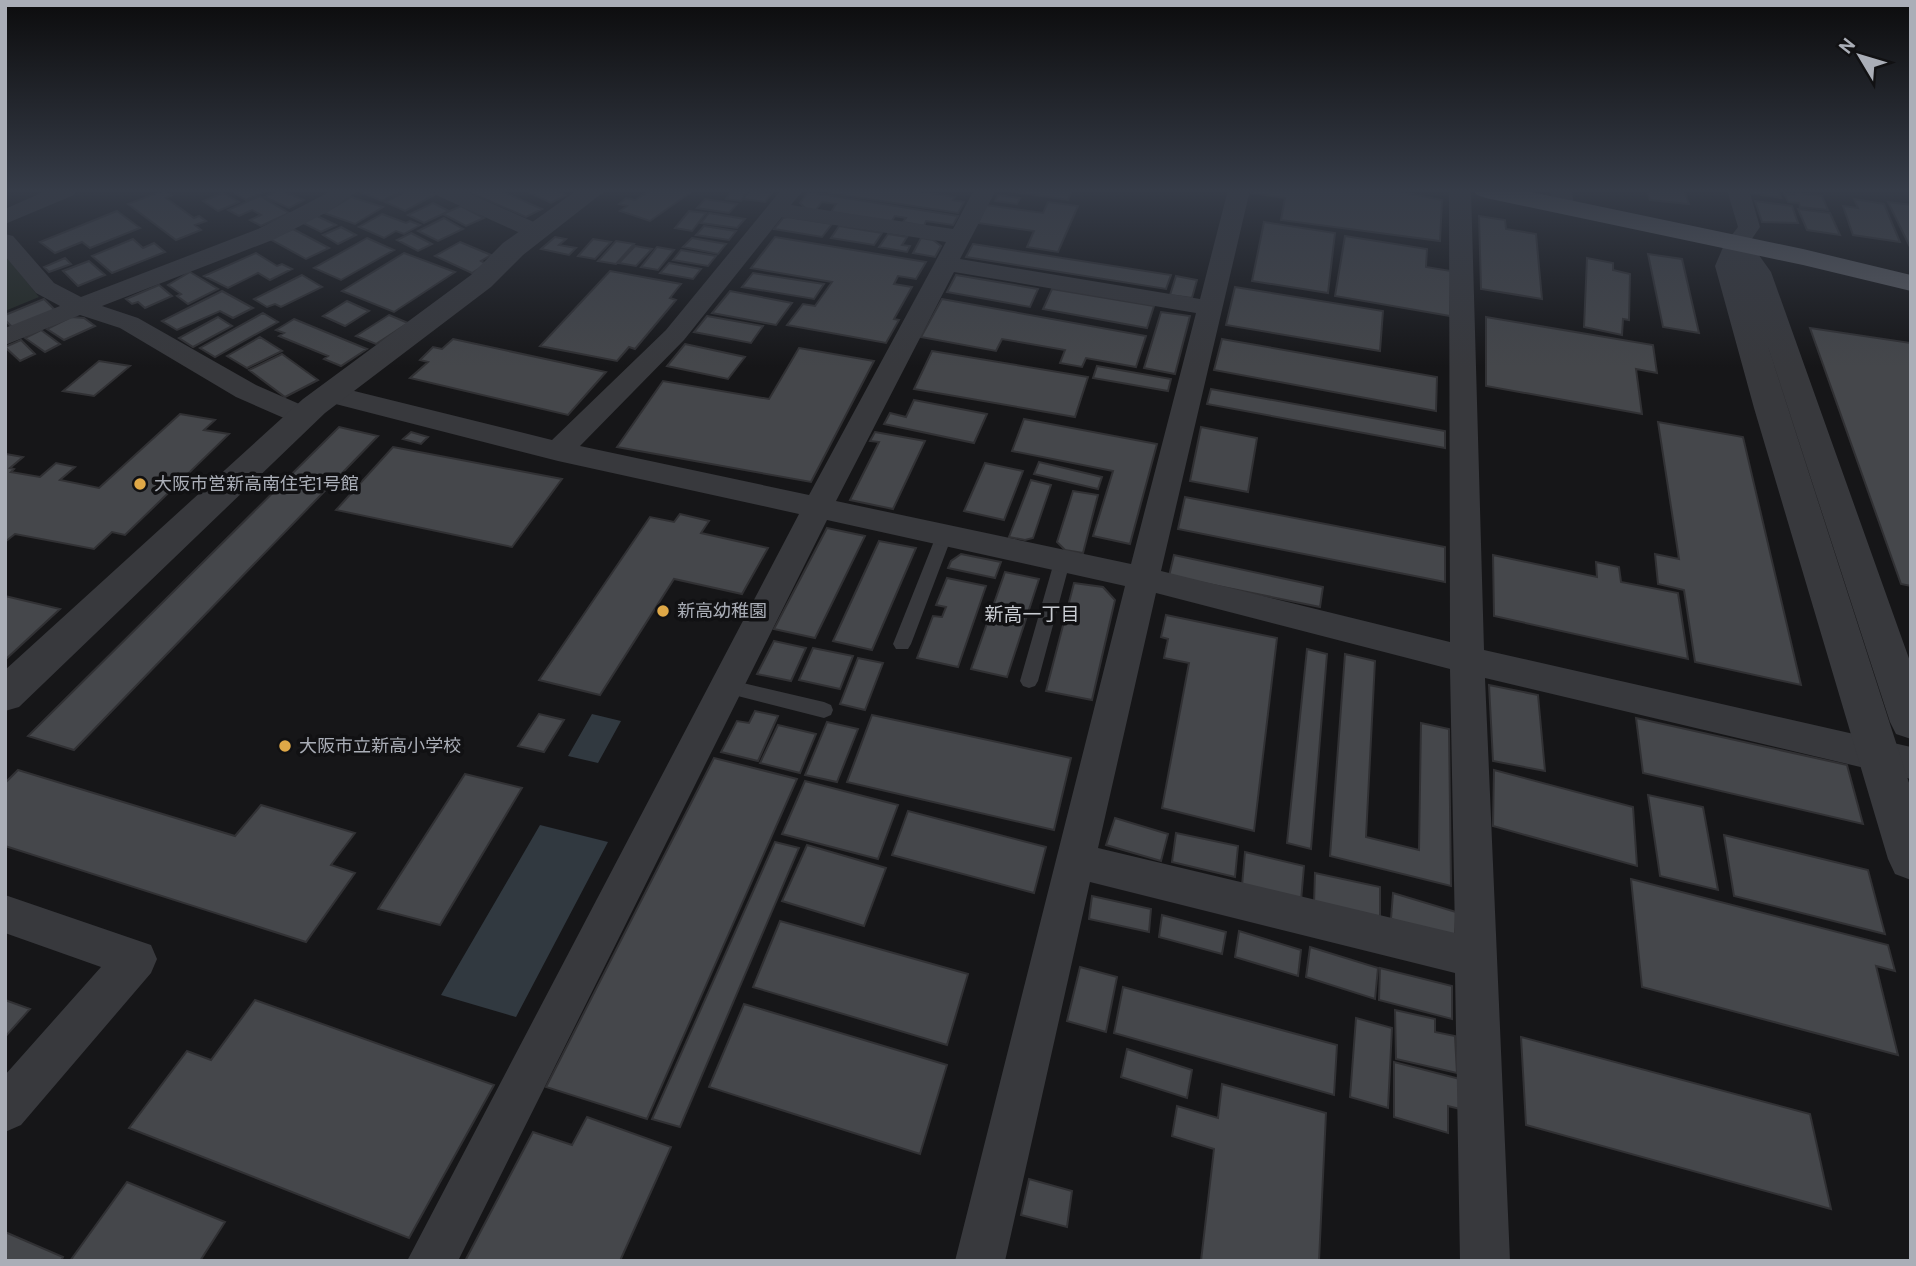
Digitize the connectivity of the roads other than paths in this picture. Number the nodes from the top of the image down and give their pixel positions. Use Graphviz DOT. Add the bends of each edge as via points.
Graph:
graph roads {
  1 [pos="12,249"];
  2 [pos="231,249"];
  3 [pos="513,249"];
  4 [pos="744,249"];
  5 [pos="955,249"];
  6 [pos="1225,249"];
  7 [pos="1461,249"];
  8 [pos="1735,249"];
  9 [pos="1741,249"];
  10 [pos="1760,249"];
  11 [pos="947,264"];
  12 [pos="1911,283"];
  13 [pos="82,308"];
  14 [pos="1210,308"];
  15 [pos="5,337"];
  16 [pos="330,394"];
  17 [pos="303,416"];
  18 [pos="558,452"];
  19 [pos="817,509"];
  20 [pos="944,536"];
  21 [pos="1062,562"];
  22 [pos="1143,578"];
  23 [pos="902,644"];
  24 [pos="1466,660"];
  25 [pos="1029,681"];
  26 [pos="726,686"];
  27 [pos="5,695"];
  28 [pos="824,710"];
  29 [pos="1911,722"];
  30 [pos="1895,759"];
  31 [pos="1911,859"];
  32 [pos="1075,860"];
  33 [pos="5,914"];
  34 [pos="1475,958"];
  35 [pos="5,1109"];
  36 [pos="432,1261"];
  37 [pos="980,1261"];
  38 [pos="1485,1261"];
  1 -- 13 [label="street" via="46,288"];
  2 -- 13 [label="street"];
  3 -- 16 [label="street" via="481,281"];
  4 -- 18 [label="street" via="675,335"];
  5 -- 11 [label="street"];
  6 -- 14 [label="street"];
  7 -- 24 [label="street"];
  8 -- 30 [label="street" via="1729,266 1770,408"];
  9 -- 29 [label="street" via="1757,272"];
  10 -- 12 [label="highway"];
  11 -- 14 [label="street"];
  11 -- 19 [label="street"];
  13 -- 15 [label="street"];
  13 -- 17 [label="street" via="129,323 246,391"];
  14 -- 22 [label="street"];
  16 -- 17 [label="street"];
  16 -- 18 [label="street"];
  17 -- 27 [label="street"];
  18 -- 19 [label="street"];
  19 -- 20 [label="street"];
  19 -- 26 [label="street"];
  20 -- 21 [label="street"];
  20 -- 23 [label="lane"];
  21 -- 22 [label="street"];
  21 -- 25 [label="lane"];
  22 -- 24 [label="street"];
  22 -- 32 [label="street"];
  24 -- 30 [label="street"];
  24 -- 34 [label="street"];
  26 -- 28 [label="lane"];
  26 -- 36 [label="street"];
  30 -- 31 [label="street"];
  32 -- 34 [label="street"];
  32 -- 37 [label="street"];
  33 -- 35 [label="street" via="136,959"];
  34 -- 38 [label="street"];
}
